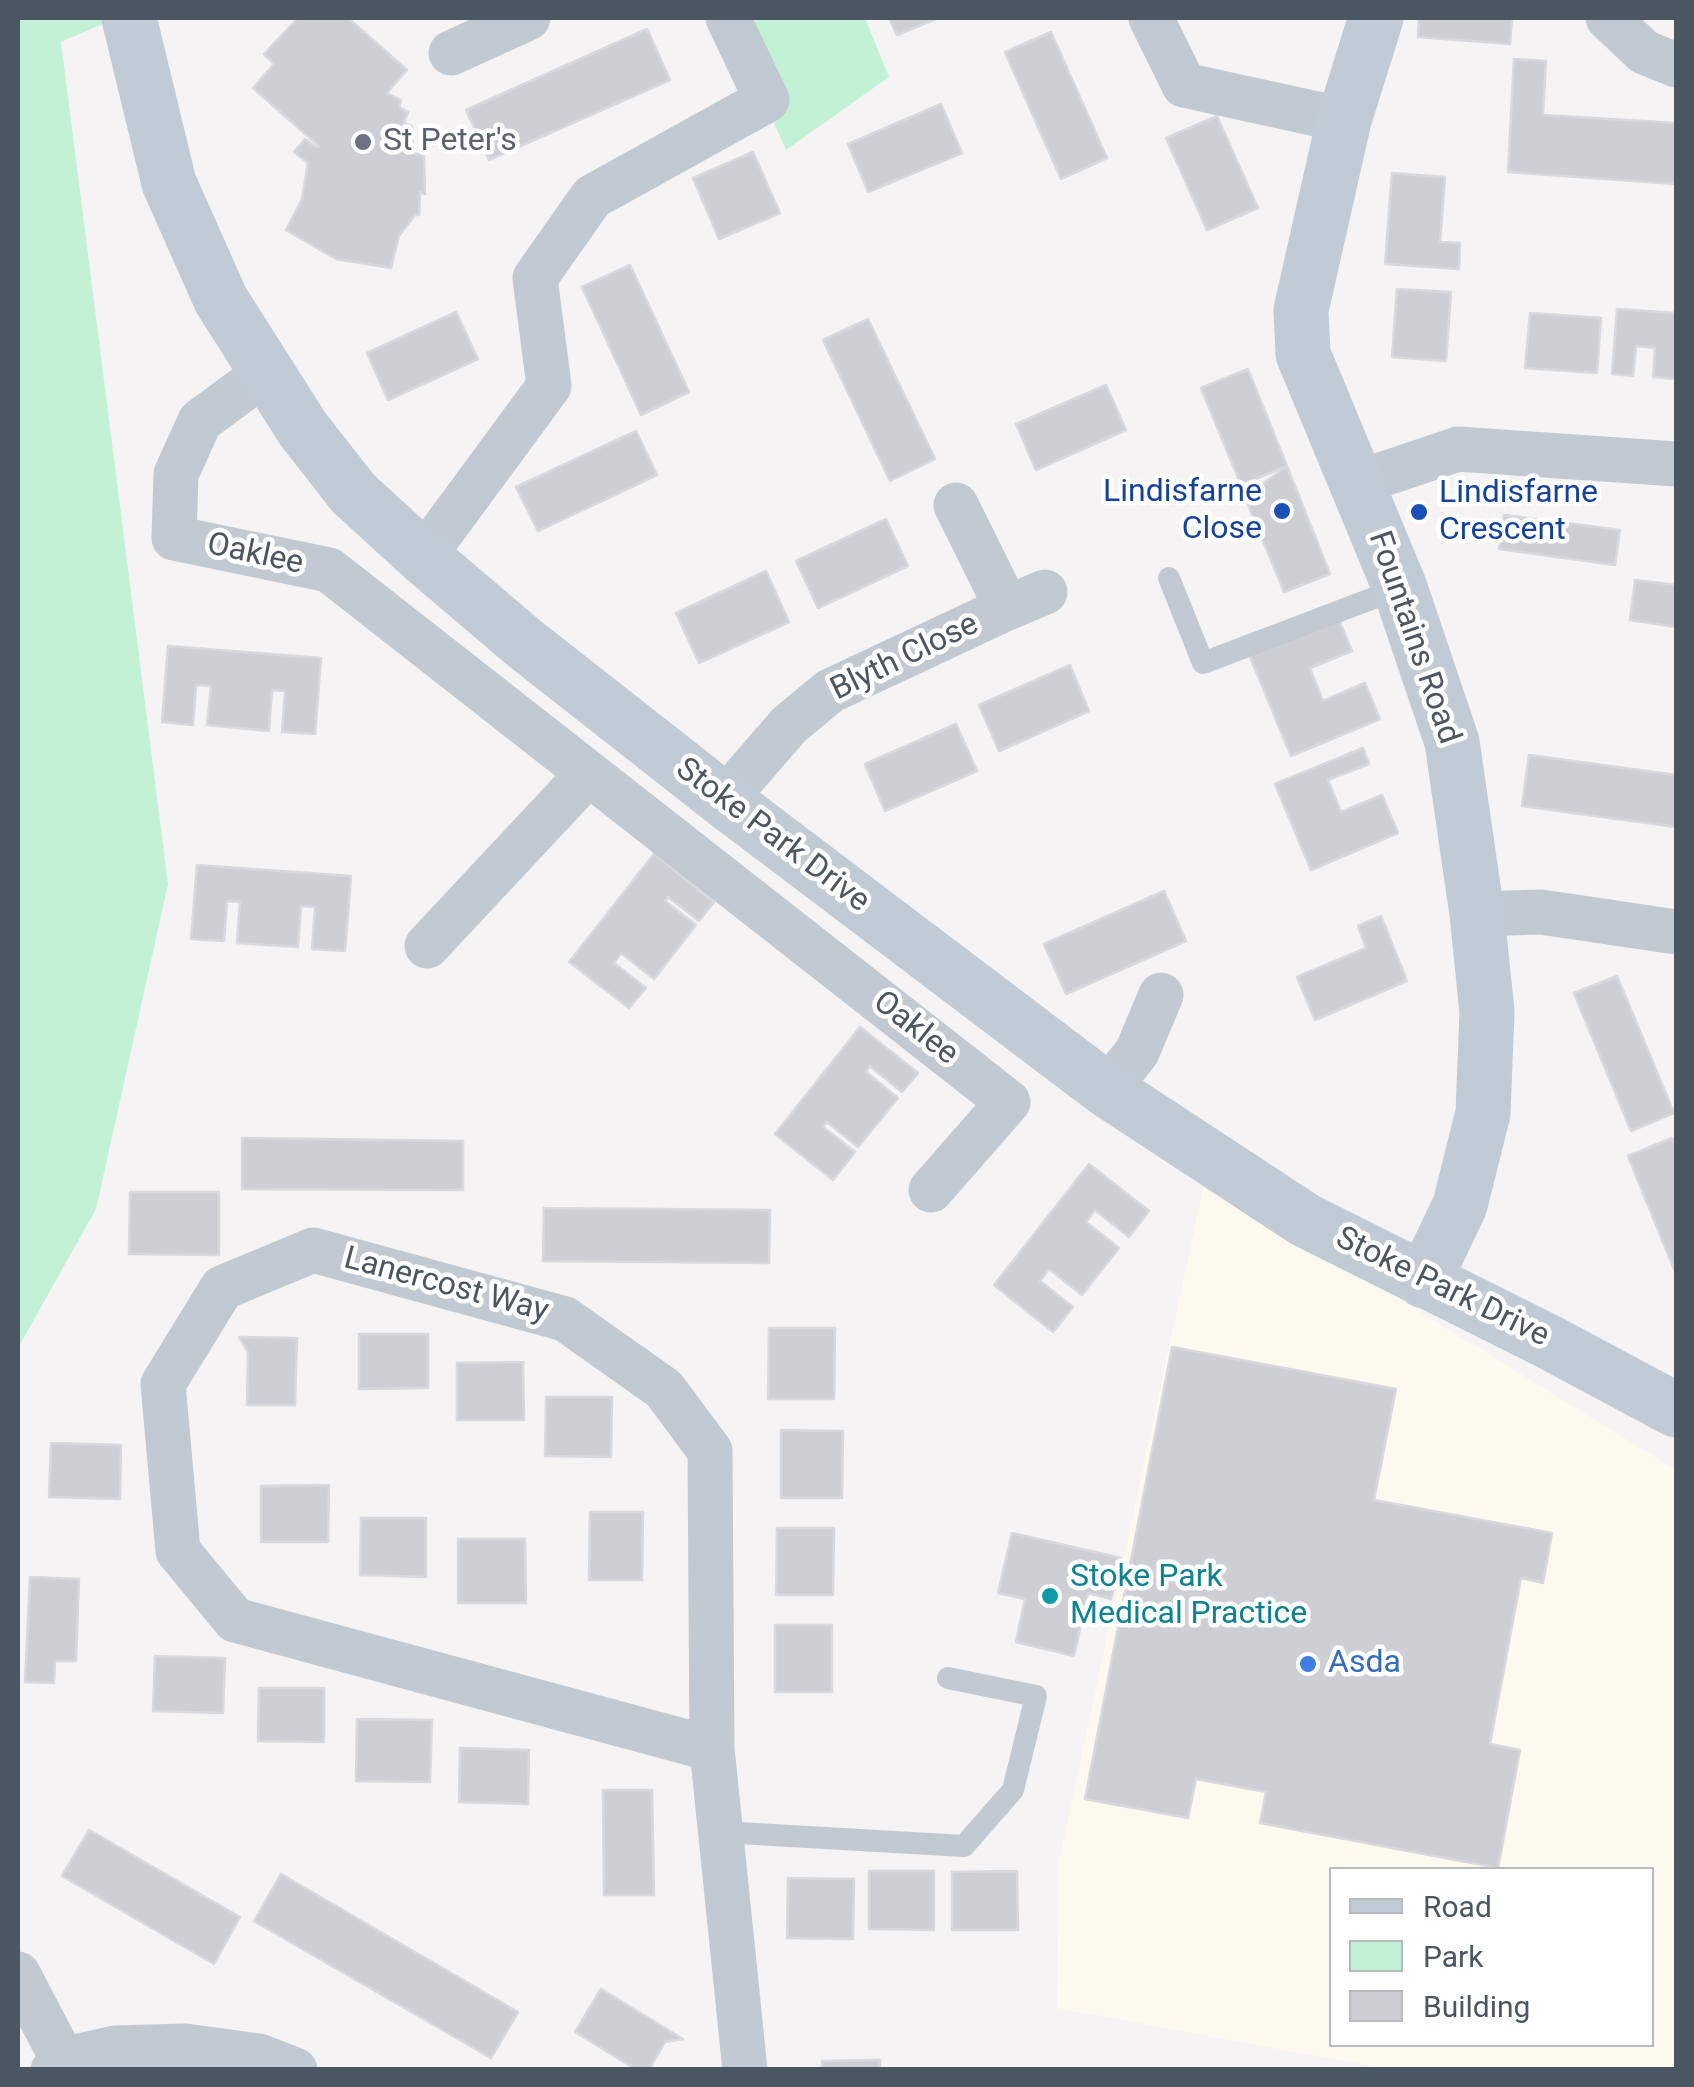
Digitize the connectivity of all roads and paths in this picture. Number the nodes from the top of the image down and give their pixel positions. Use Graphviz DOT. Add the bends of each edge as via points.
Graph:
graph roads {
  1 [pos="128,18"];
  2 [pos="528,18"];
  3 [pos="728,18"];
  4 [pos="1151,18"];
  5 [pos="1376,18"];
  6 [pos="1608,18"];
  7 [pos="452,54"];
  8 [pos="1676,65"];
  9 [pos="1344,120"];
  10 [pos="265,374"];
  11 [pos="1676,464"];
  12 [pos="1357,483"];
  13 [pos="956,505"];
  14 [pos="423,557"];
  15 [pos="1169,578"];
  16 [pos="1400,588"];
  17 [pos="588,774"];
  18 [pos="724,800"];
  19 [pos="1477,914"];
  20 [pos="1676,932"];
  21 [pos="427,946"];
  22 [pos="1161,995"];
  23 [pos="1106,1090"];
  24 [pos="931,1190"];
  25 [pos="1424,1282"];
  26 [pos="1676,1410"];
  27 [pos="948,1678"];
  28 [pos="712,1749"];
  29 [pos="721,1832"];
  30 [pos="18,1974"];
  31 [pos="58,2065"];
  32 [pos="295,2070"];
  33 [pos="746,2070"];
  1 -- 10 [label="street, Stoke Park Drive" via="169,184 221,300"];
  2 -- 7 [label="street"];
  3 -- 14 [label="street" via="766,100 592,197 535,278 550,386"];
  4 -- 9 [label="street" via="1184,85"];
  5 -- 9 [label="street, Fountains Road"];
  6 -- 8 [label="street" via="1644,52"];
  9 -- 12 [label="street, Fountains Road" via="1301,310 1303,354"];
  10 -- 14 [label="street, Stoke Park Drive" via="353,493"];
  10 -- 17 [label="street, Oaklee" via="200,421 176,474 174,538 329,570"];
  11 -- 12 [label="street" via="1458,449"];
  12 -- 16 [label="street, Fountains Road"];
  13 -- 18 [label="street, Blyth Close" via="1026,600 830,691 789,725"];
  14 -- 18 [label="street, Stoke Park Drive"];
  15 -- 16 [label="lane" via="1203,664"];
  16 -- 19 [label="street, Fountains Road" via="1452,742"];
  17 -- 21 [label="street"];
  17 -- 24 [label="street, Oaklee" via="1008,1102"];
  18 -- 23 [label="street, Stoke Park Drive"];
  19 -- 20 [label="street" via="1541,912"];
  19 -- 25 [label="street, Fountains Road" via="1486,1012 1483,1114 1460,1205"];
  22 -- 23 [label="street" via="1137,1052"];
  23 -- 25 [label="street, Stoke Park Drive" via="1305,1220"];
  25 -- 26 [label="street, Stoke Park Drive"];
  27 -- 29 [label="lane" via="1036,1696 1013,1790 964,1846"];
  28 -- 28 [label="street, Lanercost Way" via="710,1451 664,1389 565,1319 313,1250 222,1288 163,1384 178,1551 235,1620"];
  28 -- 29 [label="street, Lanercost Way"];
  29 -- 33 [label="street, Lanercost Way"];
  30 -- 31 [label="street"];
  31 -- 32 [label="street" via="115,2048 185,2046 259,2056"];
}
